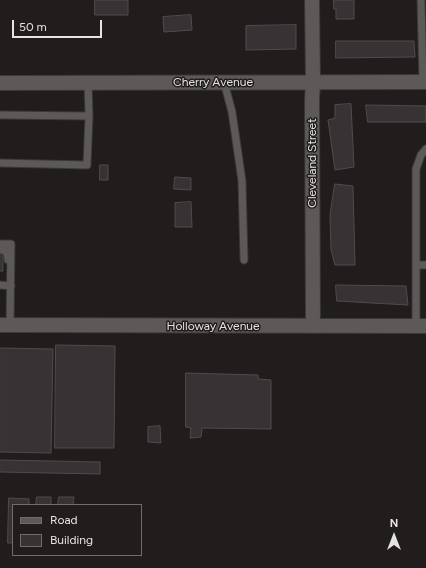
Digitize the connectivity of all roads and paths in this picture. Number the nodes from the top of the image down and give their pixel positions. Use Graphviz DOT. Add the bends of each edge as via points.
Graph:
graph roads {
  1 [pos="312,0"];
  2 [pos="421,0"];
  3 [pos="224,82"];
  4 [pos="313,82"];
  5 [pos="424,82"];
  6 [pos="0,83"];
  7 [pos="88,83"];
  8 [pos="0,115"];
  9 [pos="89,116"];
  10 [pos="426,149"];
  11 [pos="0,163"];
  12 [pos="0,244"];
  13 [pos="0,250"];
  14 [pos="244,260"];
  15 [pos="416,265"];
  16 [pos="426,265"];
  17 [pos="10,272"];
  18 [pos="0,286"];
  19 [pos="11,286"];
  20 [pos="5,325"];
  21 [pos="313,326"];
  22 [pos="421,326"];
  1 -- 4 [label="street, Cleveland Street"];
  2 -- 5 [label="lane"];
  3 -- 4 [label="street, Cherry Avenue"];
  3 -- 7 [label="street, Cherry Avenue"];
  3 -- 14 [label="lane" via="232,112 242,181"];
  4 -- 5 [label="street, Cherry Avenue"];
  4 -- 21 [label="street, Cleveland Street"];
  6 -- 7 [label="street, Cherry Avenue"];
  7 -- 9 [label="lane"];
  8 -- 9 [label="lane"];
  9 -- 11 [label="lane" via="87,165"];
  10 -- 15 [label="lane" via="416,169"];
  12 -- 17 [label="lane" via="11,244"];
  13 -- 17 [label="lane" via="7,253"];
  15 -- 16 [label="lane"];
  15 -- 22 [label="lane"];
  17 -- 19 [label="lane"];
  18 -- 19 [label="lane"];
  19 -- 20 [label="lane"];
  20 -- 21 [label="street, Holloway Avenue"];
  21 -- 22 [label="street, Holloway Avenue"];
}
